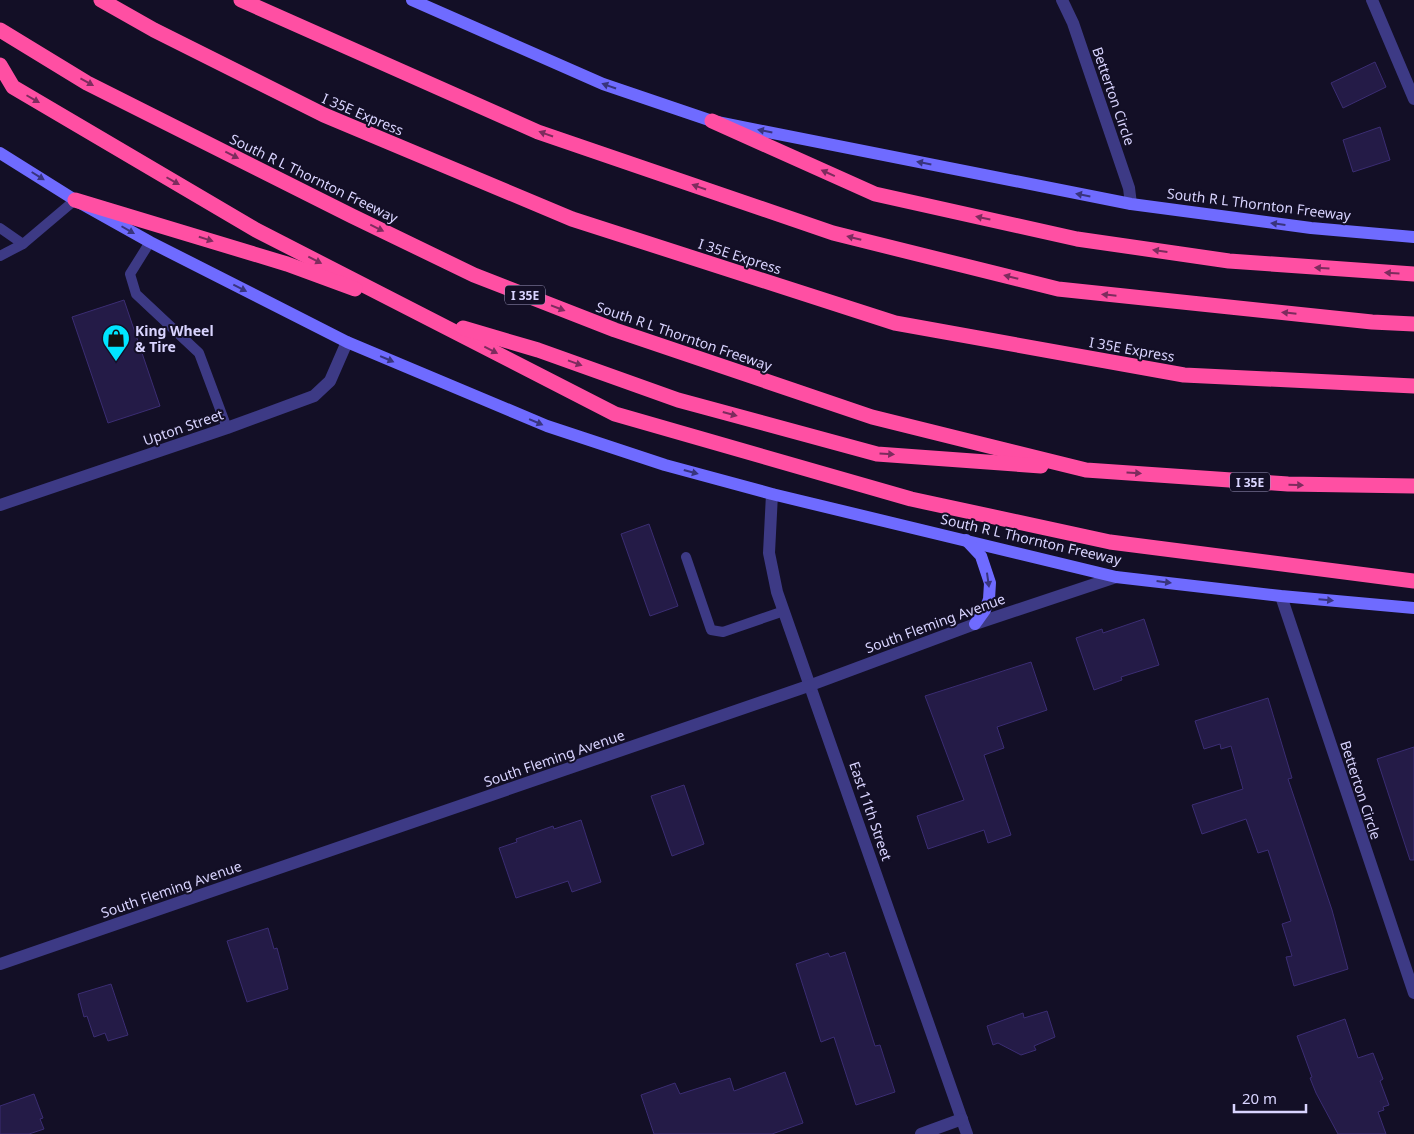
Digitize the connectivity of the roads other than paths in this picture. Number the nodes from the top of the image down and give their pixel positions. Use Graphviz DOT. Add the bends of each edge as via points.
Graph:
graph roads {
  1 [pos="101,0"];
  2 [pos="241,0"];
  3 [pos="412,0"];
  4 [pos="1062,0"];
  5 [pos="1372,0"];
  6 [pos="0,30"];
  7 [pos="0,65"];
  8 [pos="1414,99"];
  9 [pos="712,121"];
  10 [pos="0,152"];
  11 [pos="75,200"];
  12 [pos="1131,204"];
  13 [pos="0,228"];
  14 [pos="1414,237"];
  15 [pos="150,242"];
  16 [pos="23,244"];
  17 [pos="0,256"];
  18 [pos="1414,274"];
  19 [pos="1414,324"];
  20 [pos="347,342"];
  21 [pos="1414,386"];
  22 [pos="227,428"];
  23 [pos="1086,470"];
  24 [pos="1414,486"];
  25 [pos="772,494"];
  26 [pos="0,505"];
  27 [pos="966,540"];
  28 [pos="686,557"];
  29 [pos="1116,576"];
  30 [pos="1414,580"];
  31 [pos="1281,596"];
  32 [pos="1414,608"];
  33 [pos="784,610"];
  34 [pos="975,624"];
  35 [pos="811,685"];
  36 [pos="0,964"];
  37 [pos="1414,993"];
  38 [pos="962,1119"];
  39 [pos="921,1134"];
  40 [pos="967,1134"];
  1 -- 21 [label="highway, I 35E Express" via="324,115 563,215 895,323 1184,375"];
  19 -- 2 [label="highway, one-way" via="1058,289 833,233 538,132"];
  9 -- 3 [label="main road, South R L Thornton Freeway, one-way" via="603,84"];
  4 -- 12 [label="street, Betterton Circle" via="1073,23 1130,188"];
  5 -- 8 [label="street"];
  6 -- 23 [label="highway, South R L Thornton Freeway / I 35E, one-way" via="88,83 474,275 615,330 872,417"];
  7 -- 30 [label="highway, one-way" via="13,87 256,230 616,414 912,499 1110,542"];
  12 -- 9 [label="main road, South R L Thornton Freeway, one-way"];
  18 -- 9 [label="highway, one-way" via="1229,261 1077,239 875,194"];
  10 -- 11 [label="main road, South R L Thornton Freeway, one-way"];
  11 -- 15 [label="main road, South R L Thornton Freeway, one-way"];
  11 -- 16 [label="lane"];
  11 -- 23 [label="highway, one-way" via="287,264 456,326 538,350 678,400 877,454"];
  14 -- 12 [label="main road, South R L Thornton Freeway, one-way" via="1311,228"];
  13 -- 16 [label="lane"];
  15 -- 20 [label="main road, South R L Thornton Freeway, one-way"];
  15 -- 22 [label="lane" via="130,274 136,294 199,353"];
  16 -- 17 [label="lane"];
  20 -- 22 [label="street, Upton Street" via="330,381 314,396"];
  20 -- 25 [label="main road, South R L Thornton Freeway, one-way" via="547,426 666,465"];
  22 -- 26 [label="street, Upton Street"];
  23 -- 24 [label="highway, South R L Thornton Freeway / I 35E, one-way" via="1288,484"];
  25 -- 27 [label="main road, South R L Thornton Freeway"];
  25 -- 33 [label="street, East 11th Street" via="769,553"];
  27 -- 29 [label="main road, South R L Thornton Freeway"];
  27 -- 34 [label="main road, one-way" via="981,556 990,583 985,610"];
  28 -- 33 [label="lane" via="712,630 724,632"];
  29 -- 31 [label="main road, South R L Thornton Freeway, one-way"];
  29 -- 34 [label="street, South Fleming Avenue"];
  31 -- 32 [label="main road, South R L Thornton Freeway, one-way"];
  31 -- 37 [label="street, Betterton Circle"];
  33 -- 35 [label="street, East 11th Street"];
  34 -- 35 [label="street, South Fleming Avenue"];
  35 -- 36 [label="street, South Fleming Avenue"];
  35 -- 38 [label="street, East 11th Street"];
  38 -- 39 [label="street"];
  38 -- 40 [label="street, East 11th Street"];
}
